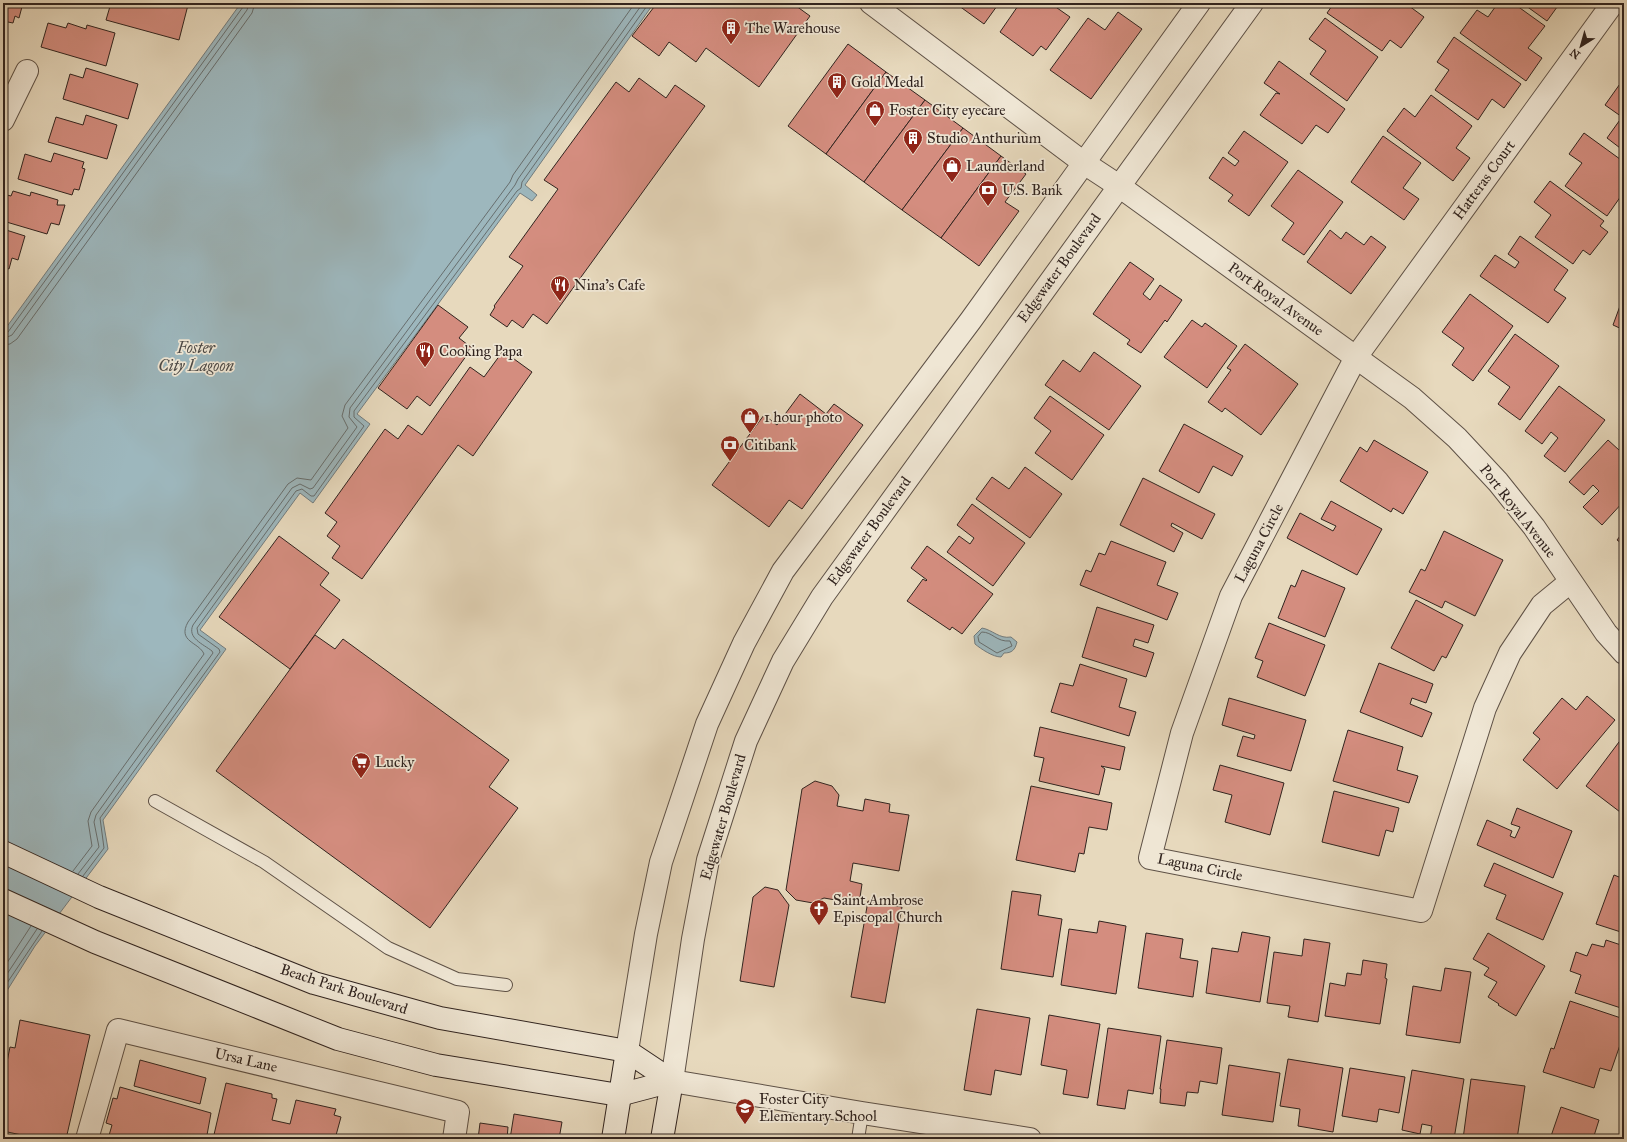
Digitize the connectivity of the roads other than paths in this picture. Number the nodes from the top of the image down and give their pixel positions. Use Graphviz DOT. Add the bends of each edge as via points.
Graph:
graph roads {
  1 [pos="1199,3"];
  2 [pos="1252,3"];
  3 [pos="1613,3"];
  4 [pos="875,4"];
  5 [pos="26,71"];
  6 [pos="3,120"];
  7 [pos="1084,163"];
  8 [pos="1119,186"];
  9 [pos="1356,357"];
  10 [pos="1570,582"];
  11 [pos="1624,653"];
  12 [pos="155,801"];
  13 [pos="3,852"];
  14 [pos="3,900"];
  15 [pos="506,985"];
  16 [pos="627,1051"];
  17 [pos="672,1080"];
  18 [pos="619,1095"];
  19 [pos="862,1113"];
  20 [pos="1008,1137"];
  21 [pos="87,1139"];
  22 [pos="454,1139"];
  23 [pos="613,1139"];
  24 [pos="662,1139"];
  25 [pos="858,1139"];
  26 [pos="1030,1139"];
  1 -- 7 [label="street"];
  2 -- 8 [label="street, Edgewater Boulevard"];
  3 -- 9 [label="street, Hatteras Court"];
  4 -- 7 [label="street, Port Royal Avenue"];
  5 -- 6 [label="street"];
  7 -- 8 [label="street, Port Royal Avenue"];
  7 -- 16 [label="street" via="971,320 783,571 744,643 706,724 661,862 646,934"];
  8 -- 9 [label="street, Port Royal Avenue"];
  8 -- 17 [label="street, Edgewater Boulevard" via="822,597 783,661 746,741 708,860 693,939"];
  9 -- 10 [label="street, Port Royal Avenue" via="1412,398 1457,438 1498,482 1534,527"];
  9 -- 10 [label="street, Laguna Circle" via="1231,596 1182,733 1150,858 1421,911 1485,708 1510,653 1542,605"];
  10 -- 11 [label="street, Port Royal Avenue" via="1606,633"];
  12 -- 15 [label="lane" via="264,862 388,948 457,979"];
  13 -- 16 [label="street, Beach Park Boulevard" via="99,897 314,983 440,1018"];
  14 -- 18 [label="street, Beach Park Boulevard" via="95,942 338,1039 436,1065"];
  16 -- 17 [label="street, Beach Park Boulevard"];
  16 -- 18 [label="street"];
  17 -- 18 [label="street, Beach Park Boulevard"];
  17 -- 19 [label="street, Beach Park Boulevard"];
  17 -- 24 [label="street, Edgewater Boulevard"];
  18 -- 23 [label="street"];
  19 -- 20 [label="street, Beach Park Boulevard"];
  19 -- 25 [label="lane"];
  20 -- 26 [label="street, Beach Park Boulevard"];
  21 -- 22 [label="street, Ursa Lane" via="118,1030 458,1112"];
}
